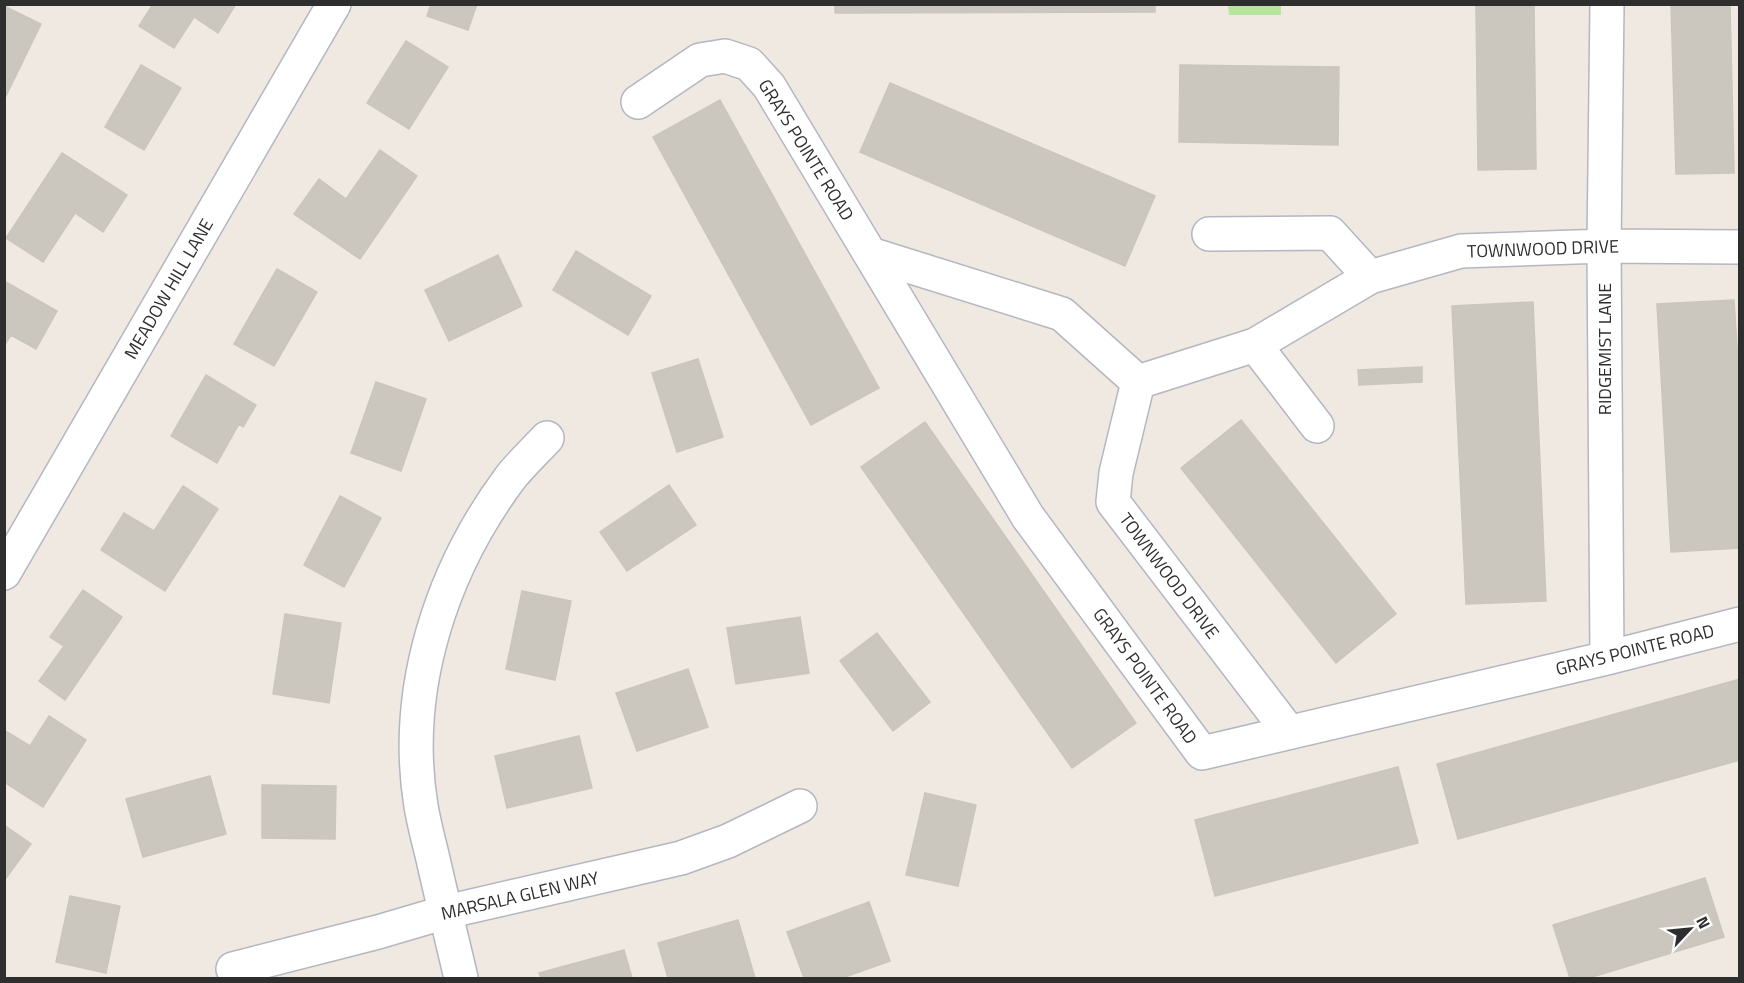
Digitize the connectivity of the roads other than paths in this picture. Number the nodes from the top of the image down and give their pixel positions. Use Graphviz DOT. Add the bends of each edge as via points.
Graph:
graph roads {
  1 [pos="334,4"];
  2 [pos="1607,4"];
  3 [pos="638,102"];
  4 [pos="1209,234"];
  5 [pos="1604,246"];
  6 [pos="1740,247"];
  7 [pos="870,254"];
  8 [pos="1370,278"];
  9 [pos="1254,345"];
  10 [pos="1138,382"];
  11 [pos="1317,426"];
  12 [pos="547,438"];
  13 [pos="4,573"];
  14 [pos="1740,624"];
  15 [pos="1607,658"];
  16 [pos="1289,732"];
  17 [pos="800,807"];
  18 [pos="446,912"];
  19 [pos="233,969"];
  20 [pos="461,978"];
  1 -- 13 [label="street, MEADOW HILL LANE"];
  2 -- 5 [label="street, RIDGEMIST LANE"];
  3 -- 7 [label="street, GRAYS POINTE ROAD" via="700,60 725,56 749,64 769,86"];
  4 -- 8 [label="street" via="1330,233"];
  5 -- 6 [label="street, TOWNWOOD DRIVE"];
  5 -- 8 [label="street, TOWNWOOD DRIVE" via="1461,251"];
  5 -- 15 [label="street, RIDGEMIST LANE"];
  7 -- 10 [label="street" via="1062,314"];
  7 -- 16 [label="street, GRAYS POINTE ROAD" via="1028,517 1202,753"];
  8 -- 9 [label="street, TOWNWOOD DRIVE"];
  9 -- 10 [label="street, TOWNWOOD DRIVE"];
  9 -- 11 [label="street"];
  10 -- 16 [label="street, TOWNWOOD DRIVE" via="1113,502"];
  12 -- 18 [label="street" via="512,476 456,567 436,619 423,673 416,753 421,806"];
  14 -- 15 [label="street, GRAYS POINTE ROAD"];
  15 -- 16 [label="street, GRAYS POINTE ROAD"];
  17 -- 18 [label="street, MARSALA GLEN WAY" via="681,858"];
  18 -- 19 [label="street, MARSALA GLEN WAY"];
  18 -- 20 [label="street"];
}
